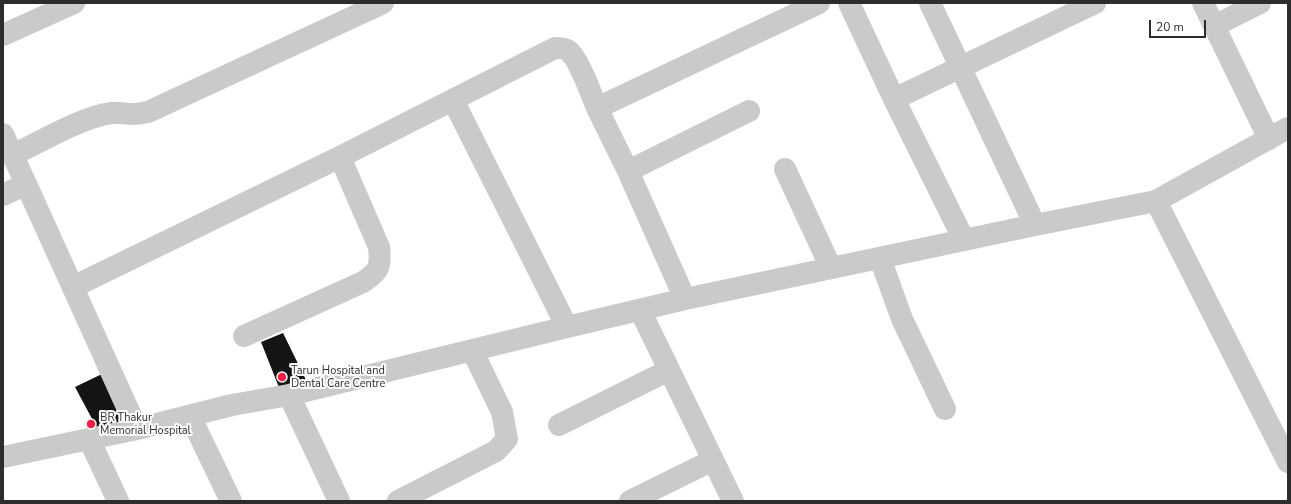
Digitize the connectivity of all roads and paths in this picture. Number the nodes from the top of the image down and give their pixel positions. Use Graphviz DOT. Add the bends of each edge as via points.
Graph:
graph roads {
  1 [pos="74,3"];
  2 [pos="383,3"];
  3 [pos="819,3"];
  4 [pos="849,3"];
  5 [pos="930,3"];
  6 [pos="1095,3"];
  7 [pos="1203,3"];
  8 [pos="1260,3"];
  9 [pos="1214,26"];
  10 [pos="3,35"];
  11 [pos="961,68"];
  12 [pos="894,99"];
  13 [pos="453,100"];
  14 [pos="597,108"];
  15 [pos="749,111"];
  16 [pos="1288,128"];
  17 [pos="3,134"];
  18 [pos="1269,139"];
  19 [pos="13,155"];
  20 [pos="340,157"];
  21 [pos="785,169"];
  22 [pos="628,171"];
  23 [pos="26,184"];
  24 [pos="3,195"];
  25 [pos="1156,201"];
  26 [pos="1035,225"];
  27 [pos="964,240"];
  28 [pos="880,258"];
  29 [pos="831,268"];
  30 [pos="73,287"];
  31 [pos="685,299"];
  32 [pos="640,310"];
  33 [pos="567,327"];
  34 [pos="244,336"];
  35 [pos="472,350"];
  36 [pos="669,370"];
  37 [pos="289,395"];
  38 [pos="944,409"];
  39 [pos="190,416"];
  40 [pos="559,425"];
  41 [pos="137,429"];
  42 [pos="89,439"];
  43 [pos="3,458"];
  44 [pos="713,460"];
  45 [pos="1288,462"];
  46 [pos="118,501"];
  47 [pos="231,501"];
  48 [pos="339,501"];
  49 [pos="398,501"];
  50 [pos="630,501"];
  51 [pos="733,501"];
  1 -- 10 [label="street"];
  2 -- 19 [label="street" via="148,112 110,113 95,117"];
  3 -- 14 [label="street"];
  4 -- 12 [label="street"];
  5 -- 11 [label="street"];
  6 -- 11 [label="street"];
  7 -- 9 [label="street"];
  8 -- 9 [label="street"];
  9 -- 18 [label="street"];
  11 -- 12 [label="street"];
  11 -- 26 [label="street"];
  12 -- 27 [label="street"];
  13 -- 14 [label="street" via="555,48 566,49 572,54"];
  13 -- 20 [label="street"];
  13 -- 33 [label="street"];
  14 -- 22 [label="street"];
  15 -- 22 [label="street"];
  16 -- 18 [label="street"];
  17 -- 19 [label="street"];
  18 -- 25 [label="street"];
  19 -- 23 [label="street"];
  20 -- 30 [label="street"];
  20 -- 34 [label="street" via="377,242 380,262 378,270 363,282"];
  21 -- 29 [label="street"];
  22 -- 31 [label="street"];
  23 -- 24 [label="street"];
  23 -- 30 [label="street"];
  25 -- 26 [label="street"];
  25 -- 45 [label="street"];
  26 -- 27 [label="street"];
  27 -- 28 [label="street"];
  28 -- 29 [label="street"];
  28 -- 38 [label="street" via="902,319"];
  29 -- 31 [label="street"];
  30 -- 41 [label="street"];
  31 -- 32 [label="street"];
  32 -- 33 [label="street"];
  32 -- 36 [label="street"];
  33 -- 35 [label="street"];
  35 -- 37 [label="street"];
  35 -- 49 [label="street" via="502,412 507,439 496,451"];
  36 -- 40 [label="street"];
  36 -- 44 [label="street"];
  37 -- 39 [label="street" via="232,405"];
  37 -- 48 [label="street"];
  39 -- 41 [label="street"];
  39 -- 47 [label="street"];
  41 -- 42 [label="street"];
  42 -- 43 [label="street"];
  42 -- 46 [label="street"];
  44 -- 50 [label="street"];
  44 -- 51 [label="street"];
}
